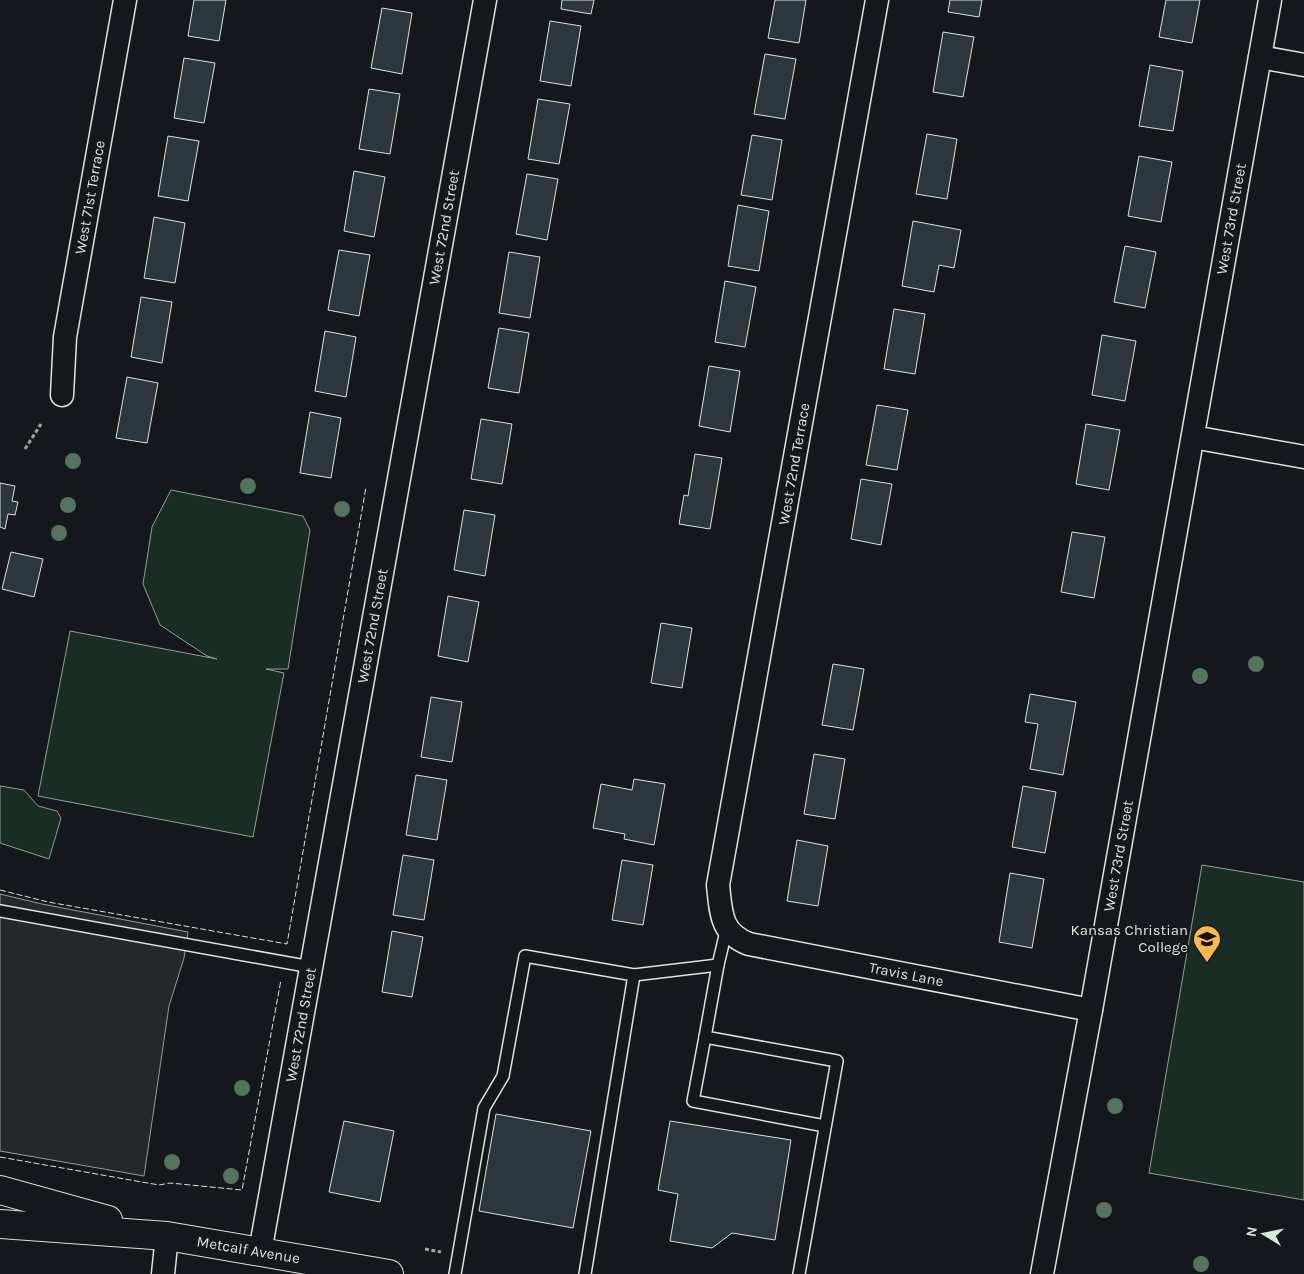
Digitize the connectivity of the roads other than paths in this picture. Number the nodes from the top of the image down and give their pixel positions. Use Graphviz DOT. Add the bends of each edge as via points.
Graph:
graph roads {
  1 [pos="125,0"];
  2 [pos="485,0"];
  3 [pos="877,0"];
  4 [pos="1270,0"];
  5 [pos="1260,57"];
  6 [pos="1304,65"];
  7 [pos="62,395"];
  8 [pos="1193,437"];
  9 [pos="1304,457"];
  10 [pos="0,912"];
  11 [pos="727,927"];
  12 [pos="718,965"];
  13 [pos="311,967"];
  14 [pos="634,975"];
  15 [pos="1091,1010"];
  16 [pos="705,1037"];
  17 [pos="825,1126"];
  18 [pos="0,1190"];
  19 [pos="0,1224"];
  20 [pos="167,1236"];
  21 [pos="260,1252"];
  22 [pos="163,1274"];
  23 [pos="389,1274"];
  24 [pos="455,1274"];
  25 [pos="585,1274"];
  26 [pos="799,1274"];
  27 [pos="1042,1274"];
  1 -- 7 [label="street, West 71st Terrace" via="65,337"];
  2 -- 13 [label="street, West 72nd Street"];
  3 -- 11 [label="street, West 72nd Terrace" via="718,885 721,915"];
  4 -- 5 [label="street, West 73rd Street"];
  5 -- 6 [label="street"];
  5 -- 8 [label="street, West 73rd Street"];
  8 -- 9 [label="street"];
  8 -- 15 [label="street, West 73rd Street"];
  10 -- 13 [label="lane"];
  11 -- 12 [label="lane"];
  11 -- 15 [label="street, Travis Lane" via="738,939 768,948"];
  12 -- 14 [label="lane"];
  12 -- 16 [label="lane"];
  13 -- 21 [label="street, West 72nd Street"];
  14 -- 24 [label="lane" via="524,956 503,1076 484,1108"];
  14 -- 25 [label="lane"];
  15 -- 27 [label="street, West 73rd Street"];
  16 -- 17 [label="lane" via="694,1101"];
  16 -- 17 [label="lane" via="837,1061"];
  17 -- 26 [label="lane"];
  18 -- 20 [label="main road, Metcalf Avenue"];
  19 -- 20 [label="main road, Metcalf Avenue"];
  20 -- 21 [label="main road, Metcalf Avenue"];
  20 -- 22 [label="street"];
  21 -- 23 [label="main road, Metcalf Avenue"];
}
